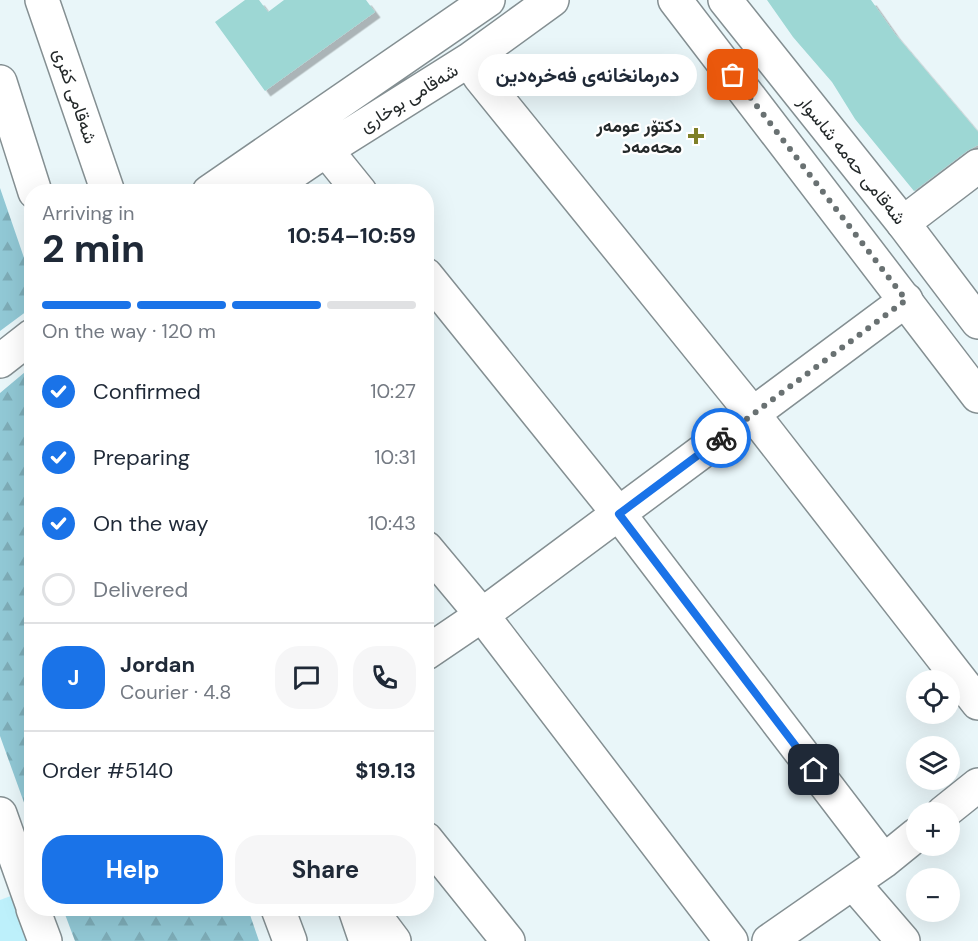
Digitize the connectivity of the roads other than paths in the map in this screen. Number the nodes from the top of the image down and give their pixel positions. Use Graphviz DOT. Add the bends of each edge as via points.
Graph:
graph roads {
  1 [pos="42,0"];
  2 [pos="488,0"];
  3 [pos="551,0"];
  4 [pos="675,0"];
  5 [pos="725,0"];
  6 [pos="468,60"];
  7 [pos="0,82"];
  8 [pos="326,150"];
  9 [pos="978,166"];
  10 [pos="32,184"];
  11 [pos="105,184"];
  12 [pos="221,184"];
  13 [pos="276,184"];
  14 [pos="354,184"];
  15 [pos="903,223"];
  16 [pos="434,284"];
  17 [pos="906,300"];
  18 [pos="978,322"];
  19 [pos="24,342"];
  20 [pos="0,360"];
  21 [pos="978,396"];
  22 [pos="753,414"];
  23 [pos="619,514"];
  24 [pos="434,558"];
  25 [pos="482,615"];
  26 [pos="434,648"];
  27 [pos="978,703"];
  28 [pos="978,785"];
  29 [pos="957,802"];
  30 [pos="0,814"];
  31 [pos="906,843"];
  32 [pos="434,849"];
  33 [pos="884,861"];
  34 [pos="9,866"];
  35 [pos="853,883"];
  36 [pos="24,891"];
  37 [pos="36,916"];
  38 [pos="281,916"];
  39 [pos="357,916"];
  40 [pos="375,916"];
  41 [pos="45,941"];
  42 [pos="290,941"];
  43 [pos="366,941"];
  44 [pos="394,941"];
  45 [pos="508,941"];
  46 [pos="731,941"];
  47 [pos="769,941"];
  48 [pos="903,941"];
  1 -- 11 [label="main road, شەقامی کفری"];
  2 -- 12 [label="main road, شەقامی بوخاری"];
  3 -- 6 [label="main road, شەقامی بوخاری"];
  4 -- 17 [label="main road"];
  5 -- 15 [label="main road, شەقامی حەمە شاسوار"];
  6 -- 8 [label="main road, شەقامی بوخاری"];
  6 -- 22 [label="main road"];
  7 -- 10 [label="main road"];
  8 -- 13 [label="main road, شەقامی بوخاری"];
  8 -- 14 [label="main road"];
  9 -- 15 [label="main road"];
  15 -- 18 [label="main road, شەقامی حەمە شاسوار"];
  16 -- 23 [label="main road"];
  17 -- 21 [label="main road"];
  17 -- 22 [label="main road"];
  19 -- 20 [label="main road"];
  22 -- 23 [label="main road"];
  22 -- 27 [label="main road"];
  23 -- 25 [label="main road"];
  23 -- 33 [label="main road"];
  24 -- 25 [label="main road"];
  25 -- 26 [label="main road"];
  25 -- 46 [label="main road"];
  28 -- 29 [label="main road"];
  30 -- 34 [label="main road"];
  31 -- 33 [label="main road"];
  32 -- 45 [label="main road"];
  33 -- 35 [label="main road"];
  34 -- 36 [label="main road"];
  35 -- 47 [label="main road"];
  35 -- 48 [label="main road"];
  37 -- 41 [label="main road"];
  38 -- 42 [label="main road"];
  39 -- 43 [label="main road"];
  40 -- 44 [label="main road"];
}
